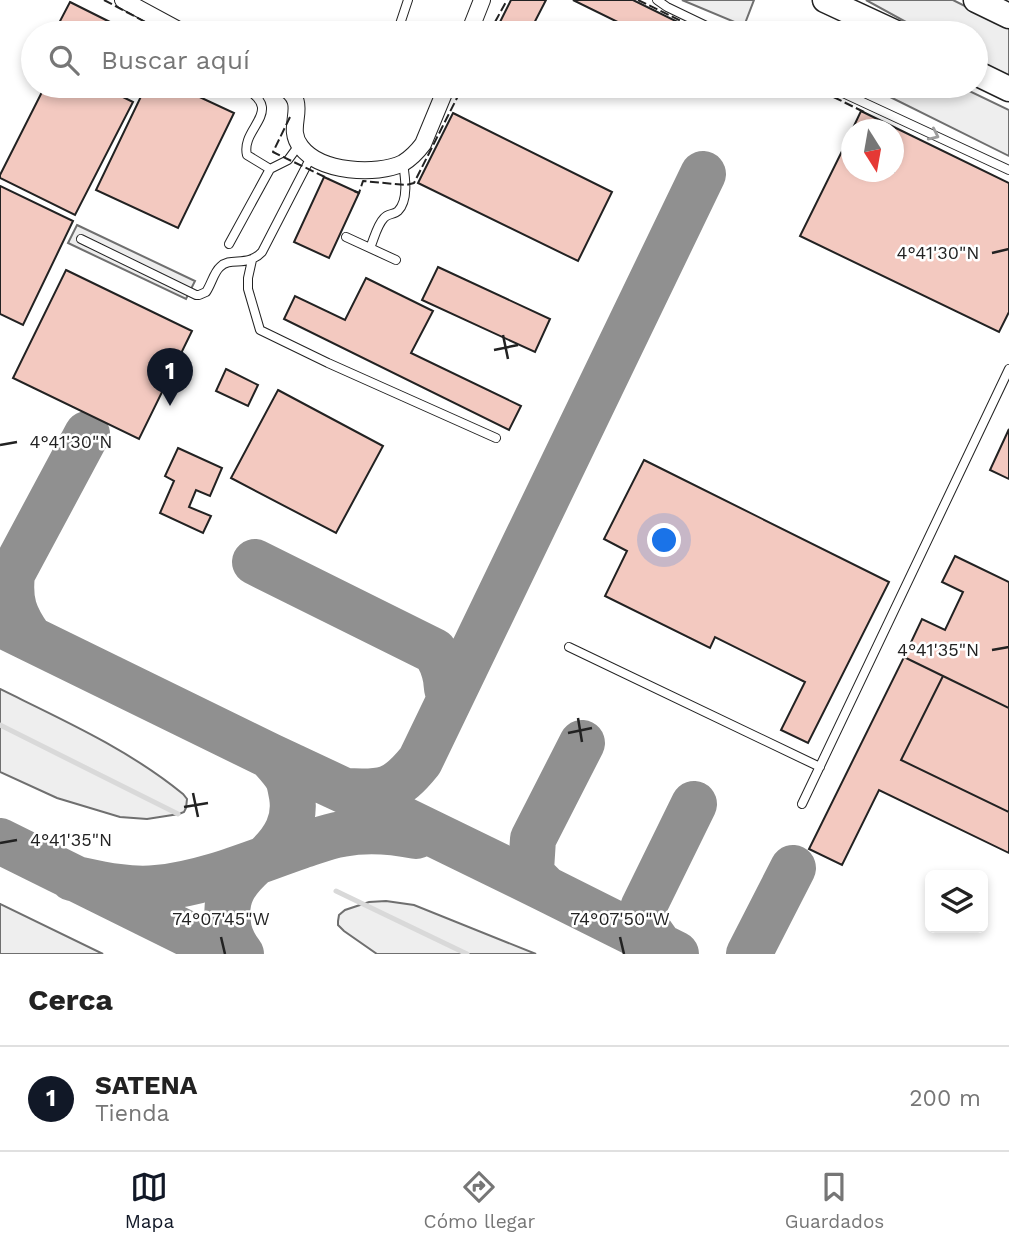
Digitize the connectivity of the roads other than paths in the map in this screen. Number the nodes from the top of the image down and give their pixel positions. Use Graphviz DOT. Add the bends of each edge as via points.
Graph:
graph roads {
  1 [pos="123,0"];
  2 [pos="408,0"];
  3 [pos="482,0"];
  4 [pos="657,0"];
  5 [pos="824,0"];
  6 [pos="841,0"];
  7 [pos="976,0"];
  8 [pos="1009,16"];
  9 [pos="162,21"];
  10 [pos="401,21"];
  11 [pos="473,21"];
  12 [pos="696,21"];
  13 [pos="869,21"];
  14 [pos="875,21"];
  15 [pos="988,79"];
  16 [pos="1009,89"];
  17 [pos="258,98"];
  18 [pos="294,98"];
  19 [pos="442,98"];
  20 [pos="854,98"];
  21 [pos="299,145"];
  22 [pos="311,157"];
  23 [pos="403,163"];
  24 [pos="270,169"];
  25 [pos="1009,170"];
  26 [pos="346,237"];
  27 [pos="81,239"];
  28 [pos="229,244"];
  29 [pos="370,248"];
  30 [pos="252,260"];
  31 [pos="396,260"];
  32 [pos="1009,369"];
  33 [pos="496,438"];
  34 [pos="569,647"];
  35 [pos="820,767"];
  36 [pos="802,804"];
  1 -- 9 [label="street"];
  2 -- 10 [label="lane"];
  3 -- 11 [label="street"];
  4 -- 12 [label="lane"];
  5 -- 13 [label="main road"];
  6 -- 14 [label="main road"];
  7 -- 8 [label="main road"];
  15 -- 16 [label="main road"];
  17 -- 24 [label="lane" via="262,110 247,155"];
  18 -- 21 [label="street"];
  19 -- 23 [label="street" via="423,144"];
  20 -- 25 [label="lane, one-way"];
  21 -- 22 [label="street"];
  21 -- 24 [label="lane" via="288,160"];
  22 -- 23 [label="street" via="358,170"];
  22 -- 30 [label="lane" via="262,252"];
  23 -- 29 [label="lane" via="406,185 401,208 382,220"];
  24 -- 28 [label="lane"];
  26 -- 29 [label="lane"];
  27 -- 30 [label="lane" via="199,295 206,292 219,267"];
  29 -- 31 [label="lane"];
  30 -- 33 [label="lane" via="248,289 260,330"];
  32 -- 35 [label="lane"];
  34 -- 35 [label="lane"];
  35 -- 36 [label="lane"];
}
